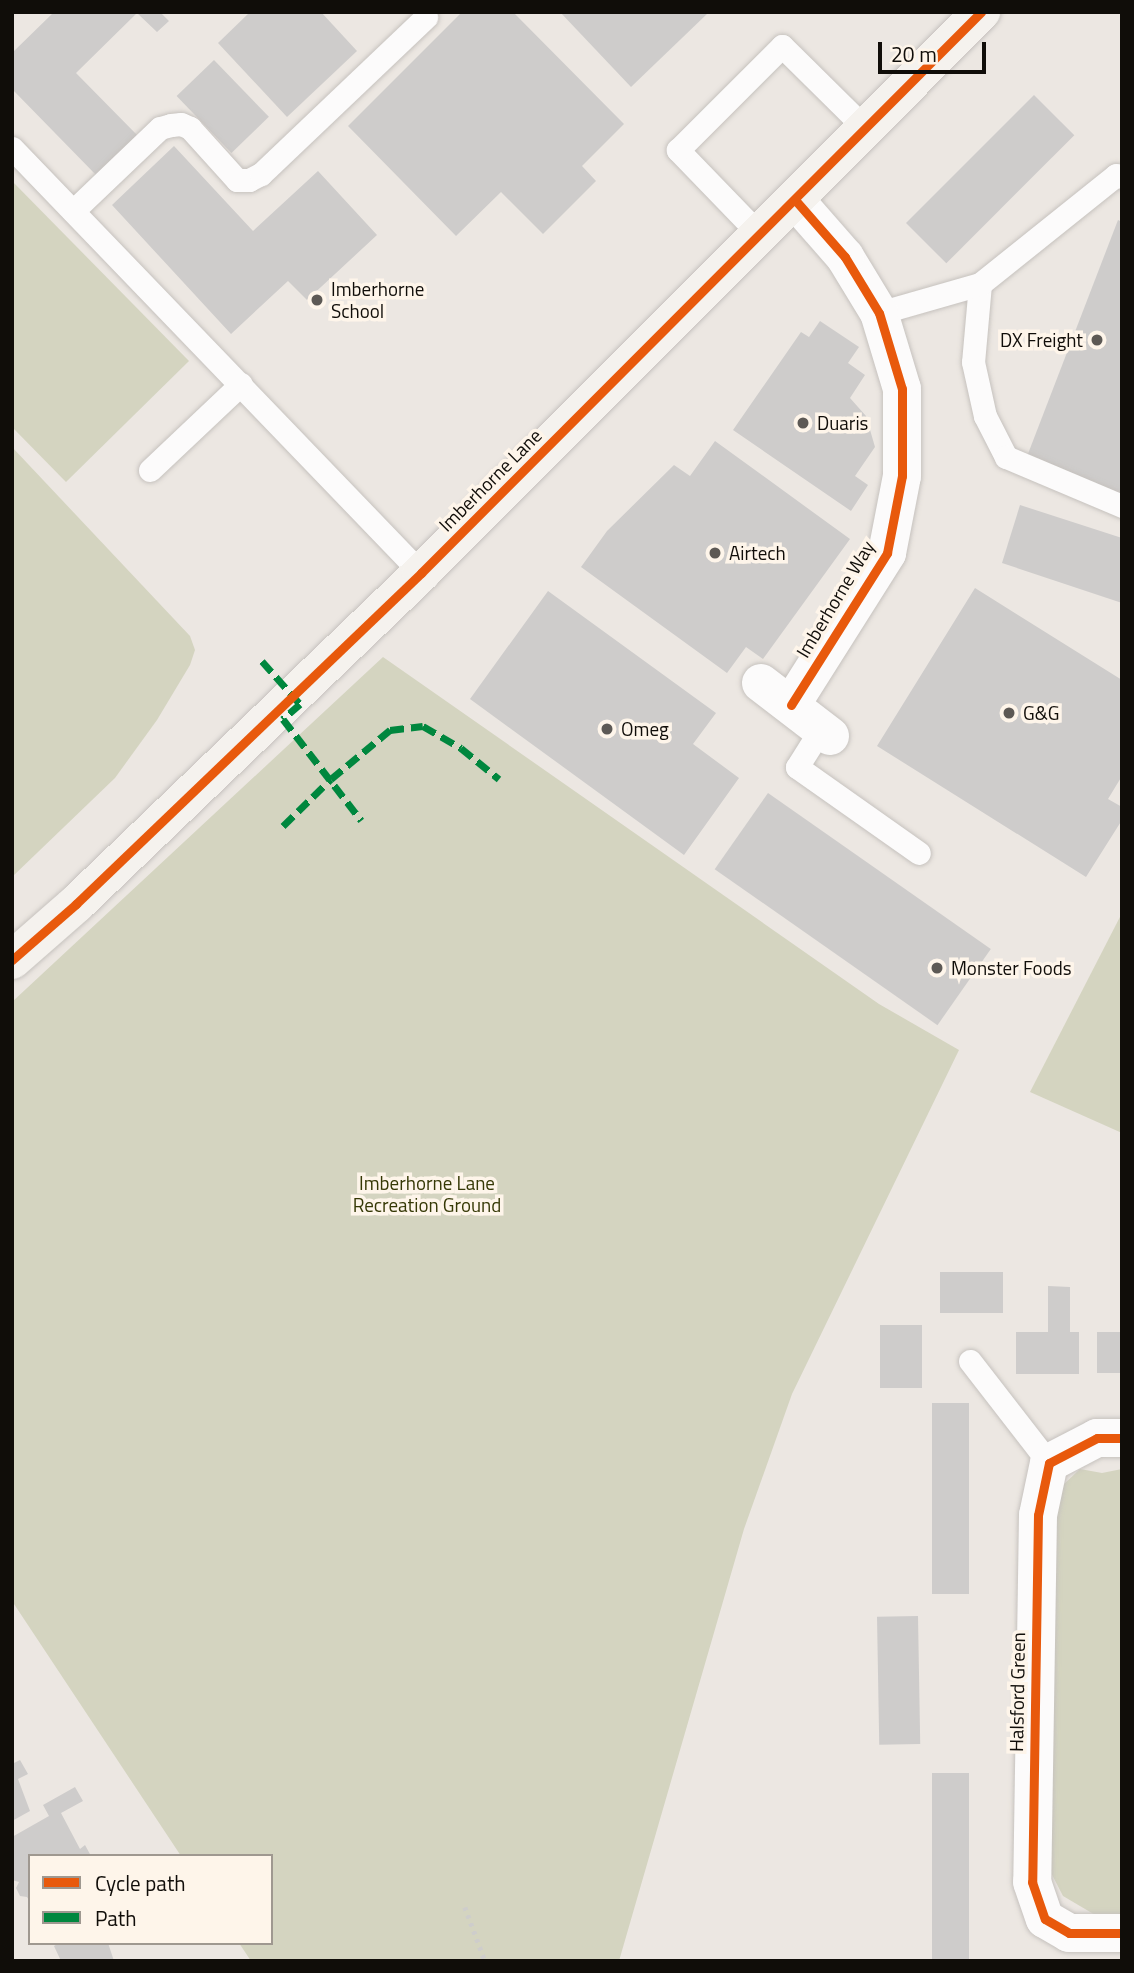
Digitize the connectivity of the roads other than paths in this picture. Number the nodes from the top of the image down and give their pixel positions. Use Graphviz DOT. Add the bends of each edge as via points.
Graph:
graph roads {
  1 [pos="981,12"];
  2 [pos="426,17"];
  3 [pos="865,128"];
  4 [pos="12,148"];
  5 [pos="1122,177"];
  6 [pos="796,201"];
  7 [pos="74,211"];
  8 [pos="761,236"];
  9 [pos="980,284"];
  10 [pos="879,313"];
  11 [pos="241,384"];
  12 [pos="150,470"];
  13 [pos="1122,506"];
  14 [pos="421,573"];
  15 [pos="761,683"];
  16 [pos="791,705"];
  17 [pos="826,733"];
  18 [pos="919,853"];
  19 [pos="12,960"];
  20 [pos="970,1361"];
  21 [pos="1122,1438"];
  22 [pos="1049,1463"];
  23 [pos="1122,1933"];
  1 -- 3 [label="street, Imberhorne Lane"];
  2 -- 7 [label="lane" via="261,174 237,180 190,128 171,125 160,128"];
  3 -- 6 [label="street, Imberhorne Lane"];
  3 -- 8 [label="lane" via="782,46 678,150"];
  4 -- 7 [label="lane"];
  5 -- 9 [label="lane" via="1116,174"];
  6 -- 8 [label="street, Imberhorne Lane"];
  6 -- 10 [label="street, Imberhorne Way" via="845,257"];
  7 -- 11 [label="lane"];
  8 -- 14 [label="street, Imberhorne Lane"];
  9 -- 10 [label="lane"];
  9 -- 13 [label="lane" via="972,362 985,416 1006,457"];
  10 -- 16 [label="street, Imberhorne Way" via="902,389 902,475 887,553"];
  11 -- 12 [label="lane"];
  11 -- 14 [label="lane"];
  14 -- 19 [label="street, Imberhorne Lane"];
  15 -- 16 [label="street"];
  16 -- 17 [label="street"];
  17 -- 18 [label="lane" via="797,767"];
  20 -- 22 [label="lane"];
  21 -- 22 [label="street" via="1097,1438"];
  22 -- 23 [label="street, Halsford Green" via="1038,1515 1032,1882 1045,1919 1069,1933"];
}
